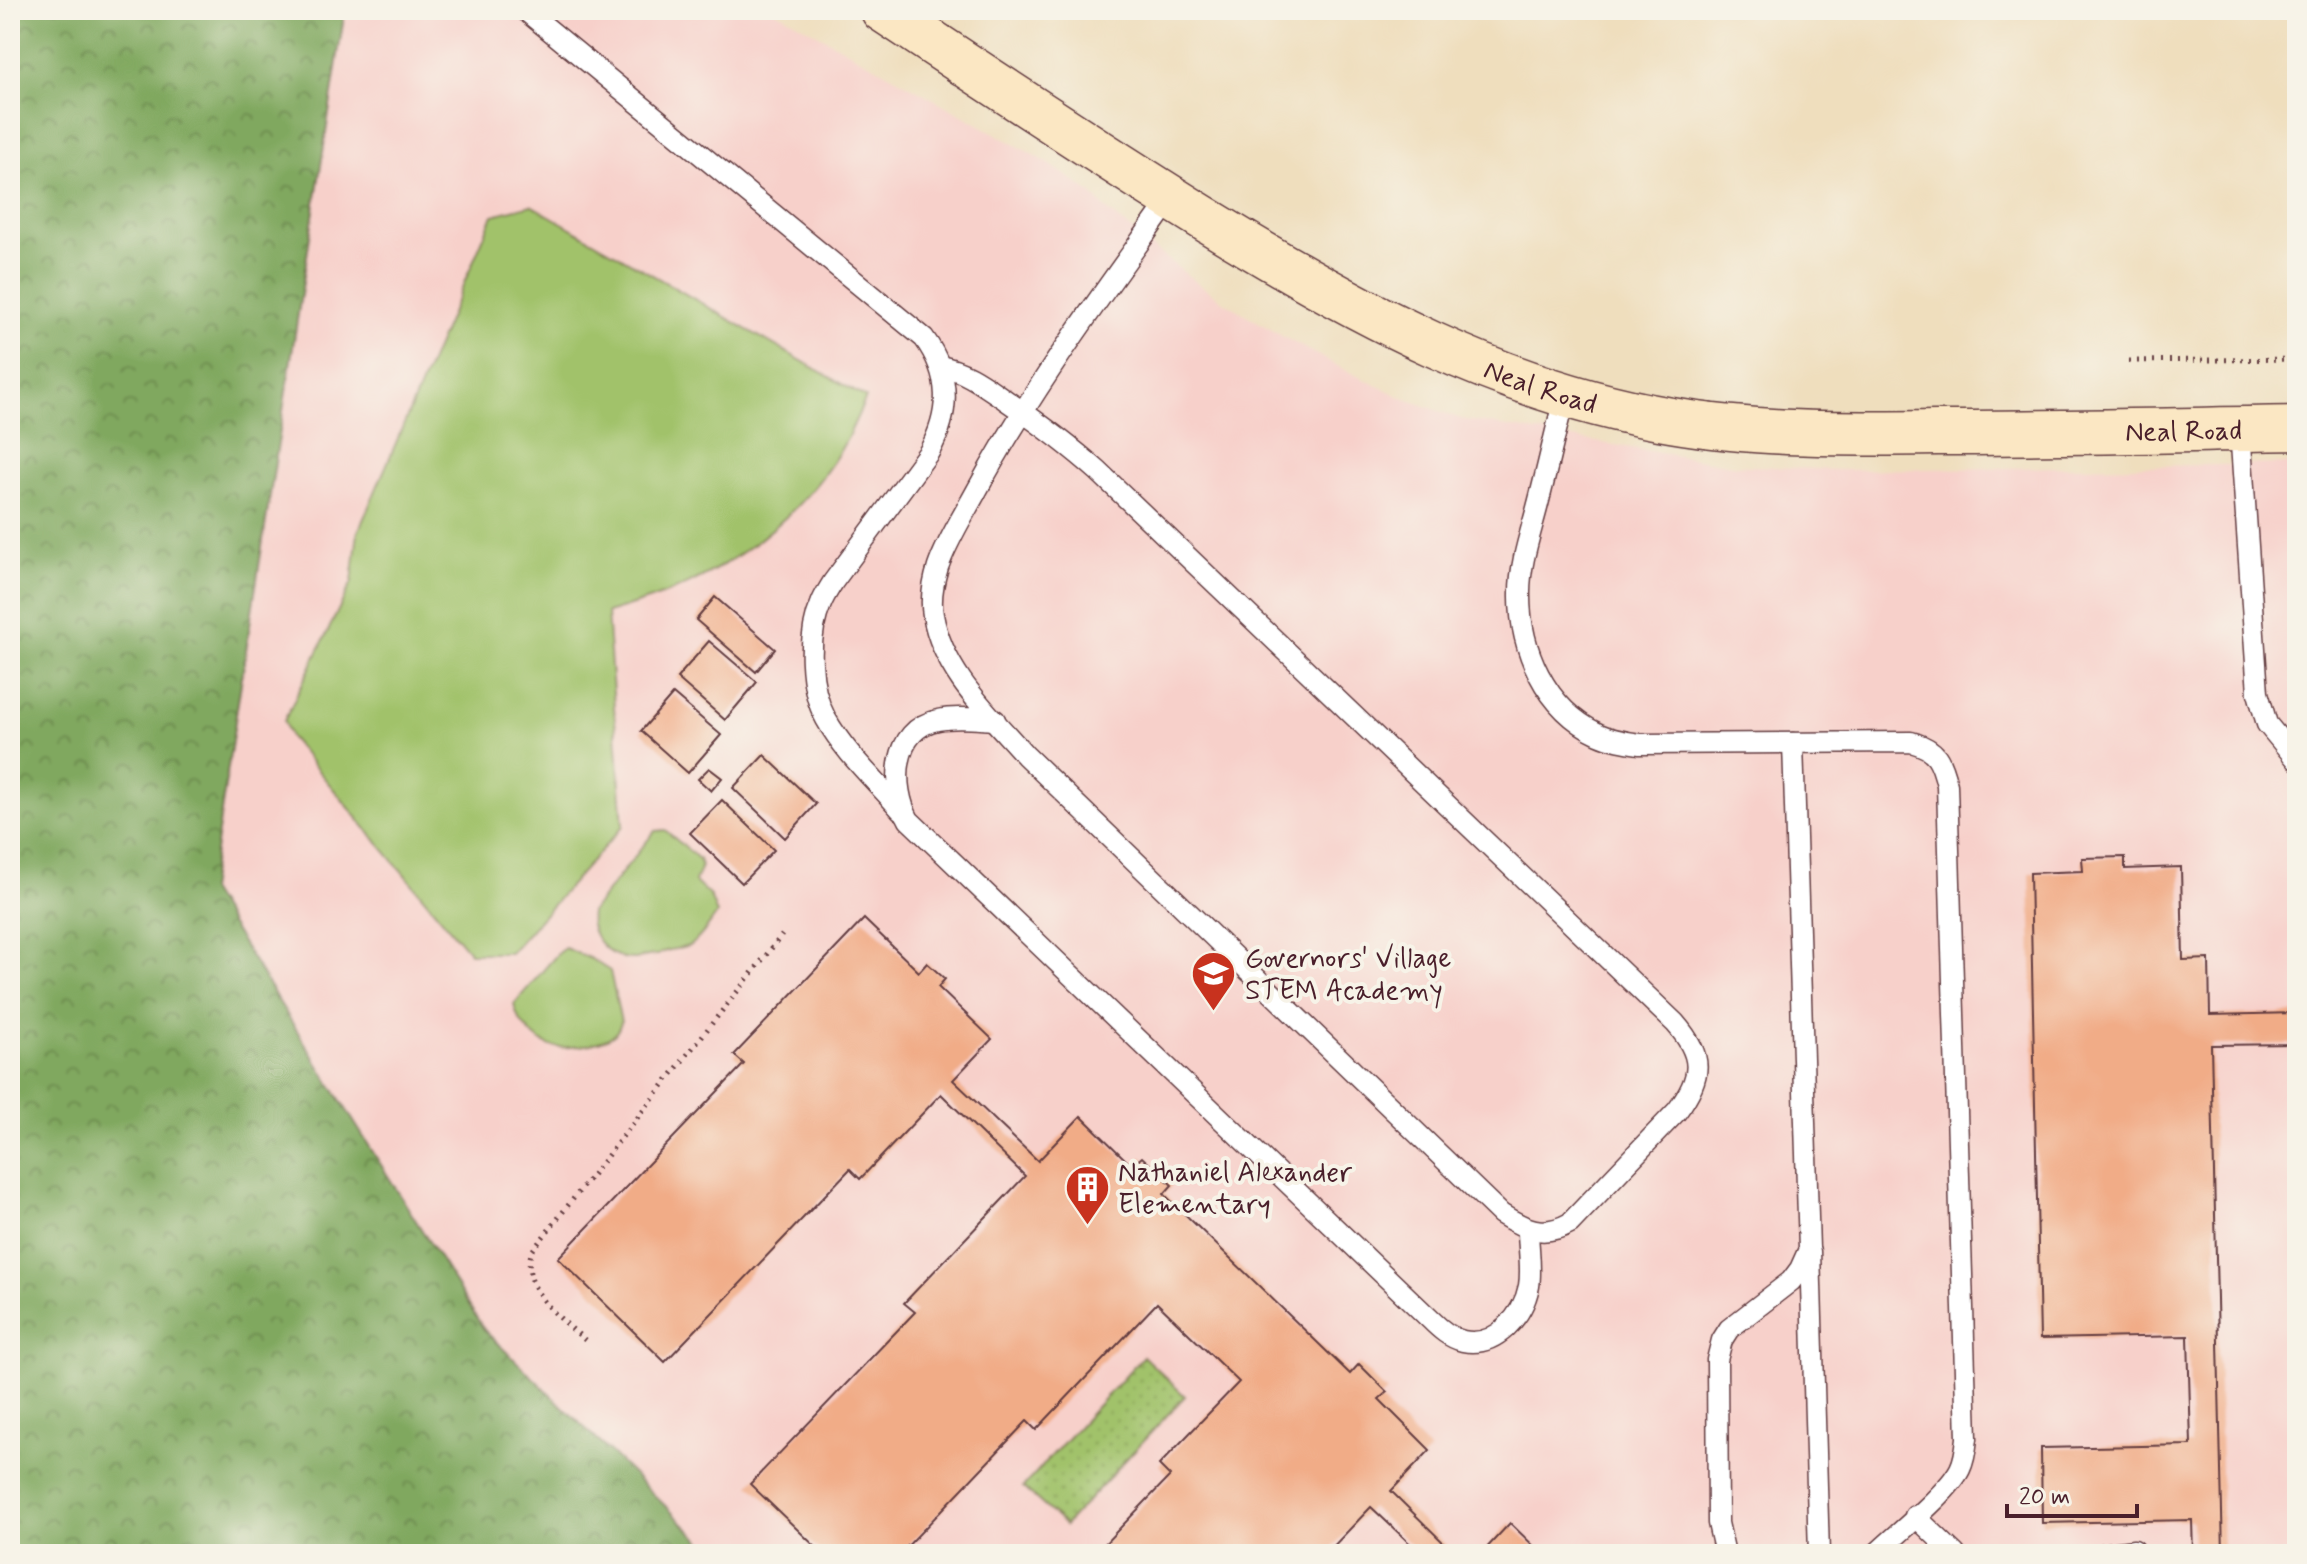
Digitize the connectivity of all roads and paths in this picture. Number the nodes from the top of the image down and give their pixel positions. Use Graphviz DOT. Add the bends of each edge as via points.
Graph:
graph roads {
  1 [pos="525,10"];
  2 [pos="883,10"];
  3 [pos="1171,198"];
  4 [pos="2297,359"];
  5 [pos="2129,361"];
  6 [pos="940,366"];
  7 [pos="1565,395"];
  8 [pos="1023,412"];
  9 [pos="2297,428"];
  10 [pos="2240,429"];
  11 [pos="995,720"];
  12 [pos="1793,743"];
  13 [pos="2297,760"];
  14 [pos="909,820"];
  15 [pos="782,935"];
  16 [pos="1809,1227"];
  17 [pos="1528,1229"];
  18 [pos="585,1340"];
  19 [pos="1915,1516"];
  20 [pos="2134,1550"];
  21 [pos="1725,1554"];
  22 [pos="1819,1554"];
  23 [pos="1876,1554"];
  24 [pos="1955,1554"];
  25 [pos="2104,1554"];
  1 -- 6 [label="lane" via="924,338"];
  2 -- 3 [label="street, Neal Road"];
  3 -- 7 [label="street, Neal Road" via="1351,306 1487,369"];
  3 -- 8 [label="lane"];
  4 -- 5 [label="path"];
  6 -- 8 [label="lane" via="969,375"];
  6 -- 14 [label="lane" via="945,401 939,434 833,582 814,626 819,705 846,748"];
  7 -- 10 [label="street, Neal Road" via="1670,420 1777,431"];
  7 -- 12 [label="lane" via="1520,589 1526,642 1548,691 1579,722 1614,740"];
  8 -- 11 [label="lane" via="939,564 932,596 949,662"];
  8 -- 17 [label="lane" via="1098,471 1691,1041 1697,1067 1677,1111 1570,1223"];
  9 -- 10 [label="street, Neal Road"];
  10 -- 13 [label="lane" via="2258,693 2267,724"];
  11 -- 14 [label="lane" via="938,720 910,737 897,778"];
  11 -- 17 [label="lane" via="1025,755 1501,1214"];
  12 -- 16 [label="lane"];
  12 -- 19 [label="lane" via="1923,745 1935,753 1947,785 1967,1438 1959,1470"];
  14 -- 17 [label="lane" via="1443,1331 1465,1342 1476,1341 1498,1334 1515,1319 1530,1283"];
  15 -- 18 [label="path" via="532,1251 528,1273 534,1286"];
  16 -- 21 [label="lane" via="1809,1249 1791,1281 1722,1340 1717,1360 1718,1523"];
  16 -- 22 [label="lane"];
  19 -- 23 [label="lane"];
  19 -- 24 [label="lane"];
  20 -- 25 [label="lane"];
}
